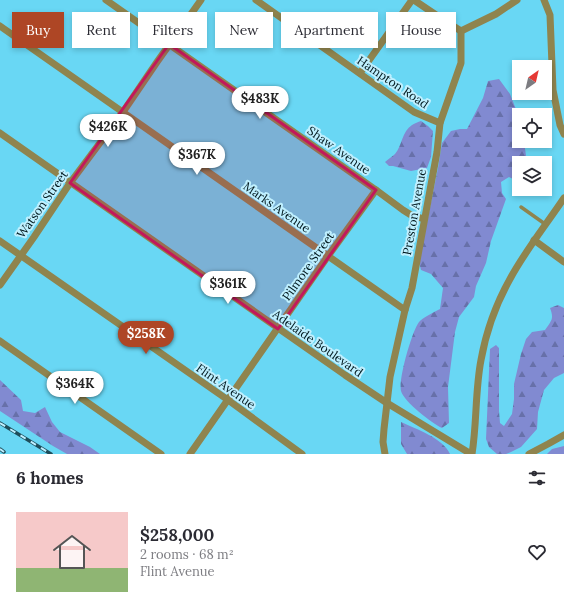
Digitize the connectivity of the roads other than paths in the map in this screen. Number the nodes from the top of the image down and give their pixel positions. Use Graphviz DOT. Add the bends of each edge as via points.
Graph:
graph roads {
  1 [pos="106,0"];
  2 [pos="201,0"];
  3 [pos="256,0"];
  4 [pos="413,0"];
  5 [pos="517,0"];
  6 [pos="544,0"];
  7 [pos="192,12"];
  8 [pos="138,22"];
  9 [pos="0,26"];
  10 [pos="461,31"];
  11 [pos="166,48"];
  12 [pos="175,48"];
  13 [pos="360,73"];
  14 [pos="123,112"];
  15 [pos="440,123"];
  16 [pos="0,133"];
  17 [pos="564,134"];
  18 [pos="70,183"];
  19 [pos="376,190"];
  20 [pos="564,198"];
  21 [pos="521,207"];
  22 [pos="424,219"];
  23 [pos="545,224"];
  24 [pos="534,240"];
  25 [pos="0,241"];
  26 [pos="21,255"];
  27 [pos="328,256"];
  28 [pos="564,262"];
  29 [pos="0,285"];
  30 [pos="405,310"];
  31 [pos="278,329"];
  32 [pos="0,341"];
  33 [pos="228,400"];
  34 [pos="387,403"];
  35 [pos="564,435"];
  36 [pos="161,454"];
  37 [pos="190,454"];
  38 [pos="302,454"];
  39 [pos="385,454"];
  40 [pos="472,454"];
  41 [pos="529,454"];
  1 -- 8 [label="street, Shaw Avenue"];
  2 -- 7 [label="street, Watson Street"];
  3 -- 13 [label="street, Hampton Road"];
  4 -- 10 [label="street"];
  4 -- 13 [label="street"];
  5 -- 10 [label="street" via="496,14"];
  6 -- 17 [label="street" via="550,15 553,90"];
  9 -- 14 [label="street, Marks Avenue"];
  10 -- 15 [label="street, Preston Avenue" via="461,62"];
  11 -- 14 [label="street, Watson Street"];
  12 -- 19 [label="street, Shaw Avenue"];
  13 -- 15 [label="street, Hampton Road" via="414,112"];
  14 -- 18 [label="street, Watson Street"];
  14 -- 27 [label="street, Marks Avenue"];
  15 -- 22 [label="street, Preston Avenue"];
  16 -- 18 [label="street, Adelaide Boulevard"];
  18 -- 26 [label="street, Watson Street"];
  18 -- 31 [label="street, Adelaide Boulevard"];
  19 -- 22 [label="street, Shaw Avenue" via="411,215"];
  19 -- 27 [label="street, Pilmore Street"];
  20 -- 23 [label="street"];
  21 -- 23 [label="lane"];
  22 -- 30 [label="street, Preston Avenue" via="412,288"];
  23 -- 24 [label="street"];
  24 -- 28 [label="street"];
  24 -- 40 [label="street" via="502,294 486,339 477,383"];
  25 -- 26 [label="street, Flint Avenue"];
  26 -- 29 [label="street, Watson Street"];
  26 -- 33 [label="street, Flint Avenue"];
  27 -- 30 [label="street, Marks Avenue"];
  27 -- 31 [label="street, Pilmore Street"];
  30 -- 34 [label="street, Preston Avenue" via="391,370"];
  31 -- 33 [label="street, Pilmore Street"];
  31 -- 34 [label="street, Adelaide Boulevard"];
  32 -- 36 [label="street"];
  33 -- 37 [label="street, Pilmore Street"];
  33 -- 38 [label="street, Flint Avenue"];
  34 -- 39 [label="street, Preston Avenue" via="383,442"];
  34 -- 40 [label="street, Adelaide Boulevard"];
  35 -- 41 [label="street"];
}
